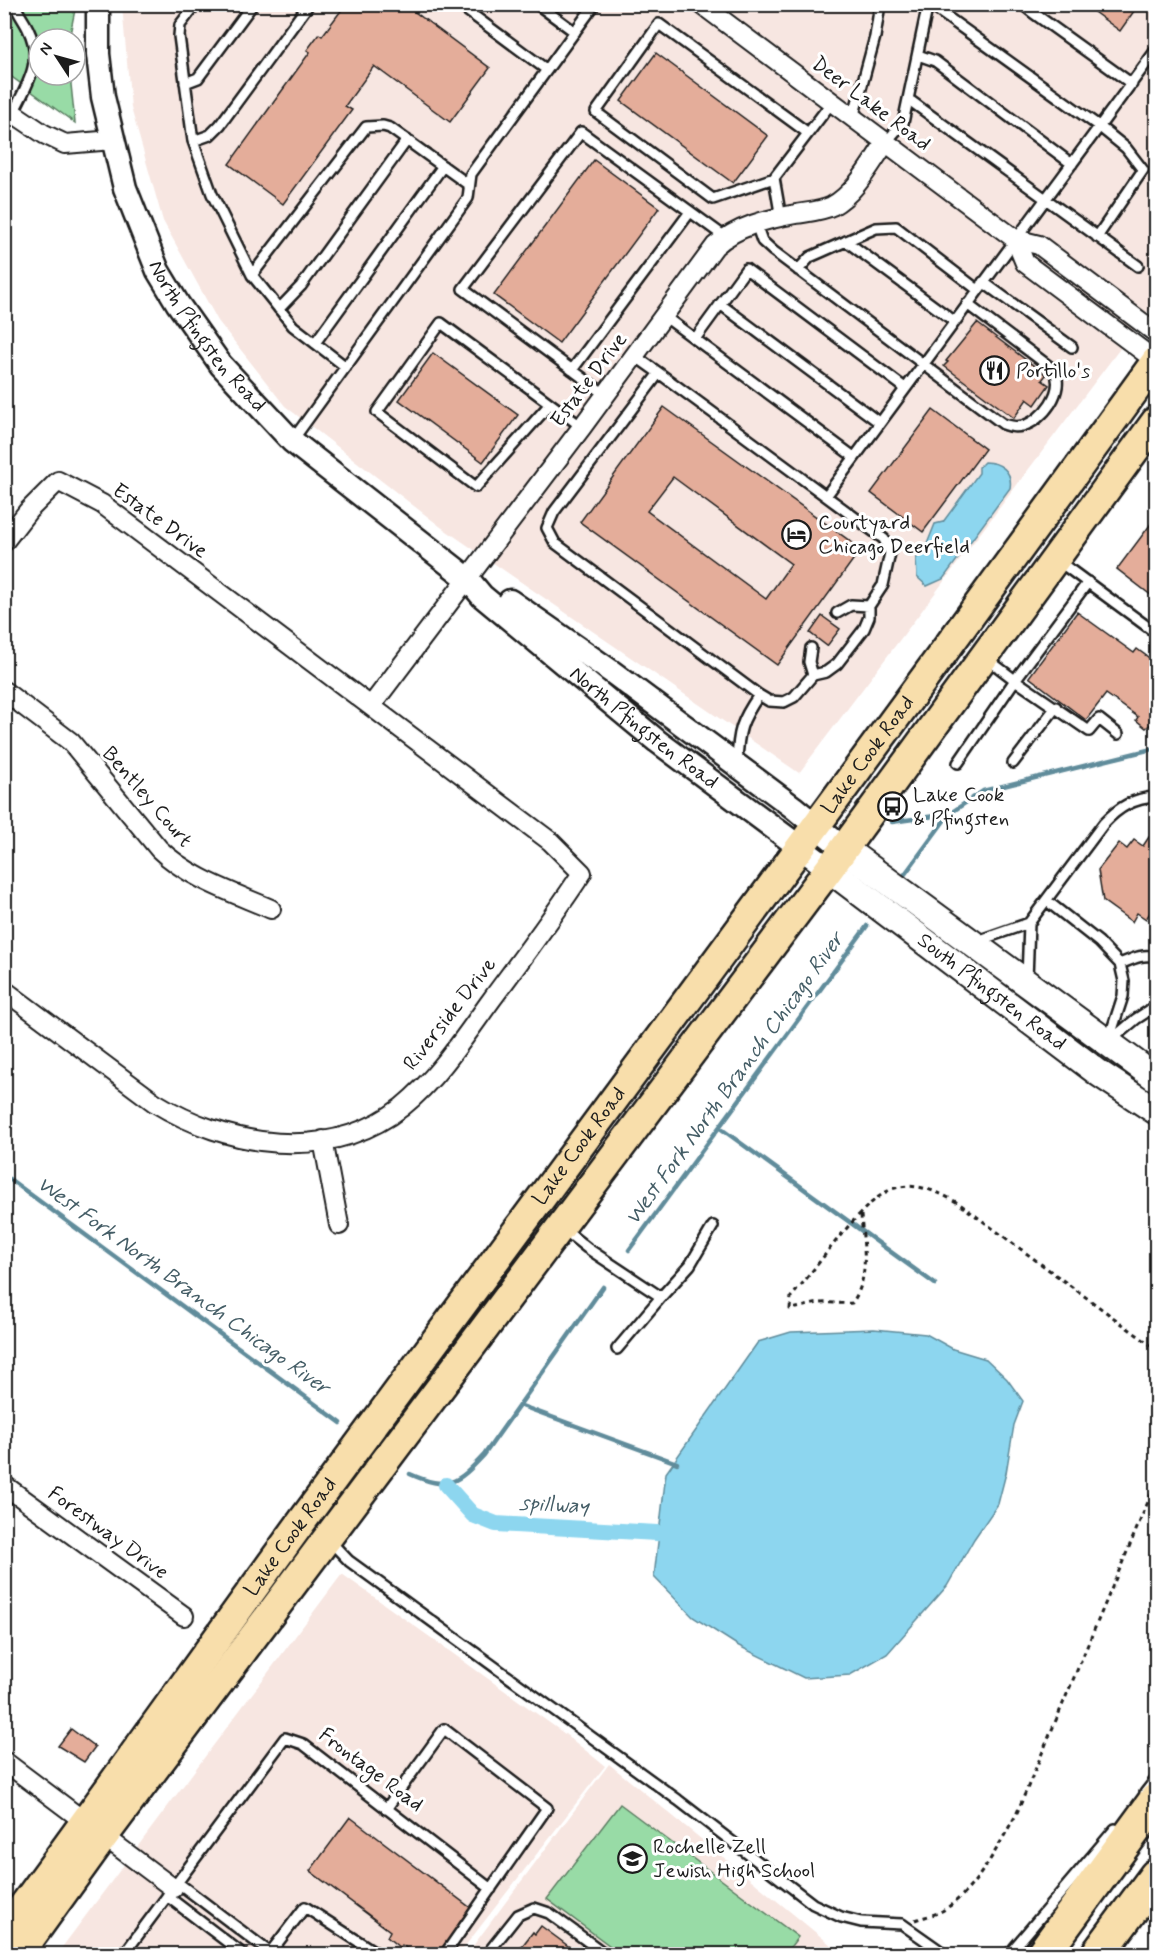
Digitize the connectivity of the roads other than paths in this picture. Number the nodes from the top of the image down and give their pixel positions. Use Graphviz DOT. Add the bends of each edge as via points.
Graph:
graph roads {
  1 [pos="15,4"];
  2 [pos="98,4"];
  3 [pos="195,4"];
  4 [pos="253,4"];
  5 [pos="309,4"];
  6 [pos="458,4"];
  7 [pos="537,4"];
  8 [pos="595,4"];
  9 [pos="701,4"];
  10 [pos="880,4"];
  11 [pos="928,4"];
  12 [pos="1022,4"];
  13 [pos="1035,8"];
  14 [pos="575,32"];
  15 [pos="1156,50"];
  16 [pos="918,55"];
  17 [pos="547,70"];
  18 [pos="185,83"];
  19 [pos="1132,84"];
  20 [pos="908,99"];
  21 [pos="832,102"];
  22 [pos="7,114"];
  23 [pos="853,118"];
  24 [pos="1100,127"];
  25 [pos="808,133"];
  26 [pos="113,140"];
  27 [pos="407,140"];
  28 [pos="193,141"];
  29 [pos="886,142"];
  30 [pos="1072,164"];
  31 [pos="443,166"];
  32 [pos="774,178"];
  33 [pos="469,185"];
  34 [pos="1045,200"];
  35 [pos="690,212"];
  36 [pos="781,218"];
  37 [pos="756,224"];
  38 [pos="725,237"];
  39 [pos="1097,237"];
  40 [pos="1015,240"];
  41 [pos="846,241"];
  42 [pos="1138,266"];
  43 [pos="798,270"];
  44 [pos="252,274"];
  45 [pos="980,286"];
  46 [pos="720,304"];
  47 [pos="967,304"];
  48 [pos="279,309"];
  49 [pos="664,316"];
  50 [pos="954,321"];
  51 [pos="1156,333"];
  52 [pos="694,339"];
  53 [pos="315,343"];
  54 [pos="1072,347"];
  55 [pos="635,356"];
  56 [pos="1156,361"];
  57 [pos="923,364"];
  58 [pos="346,367"];
  59 [pos="572,370"];
  60 [pos="659,373"];
  61 [pos="905,388"];
  62 [pos="606,395"];
  63 [pos="550,404"];
  64 [pos="1156,421"];
  65 [pos="880,423"];
  66 [pos="582,427"];
  67 [pos="292,441"];
  68 [pos="854,457"];
  69 [pos="826,496"];
  70 [pos="4,542"];
  71 [pos="1056,559"];
  72 [pos="467,578"];
  73 [pos="1088,582"];
  74 [pos="869,606"];
  75 [pos="837,613"];
  76 [pos="1156,633"];
  77 [pos="811,648"];
  78 [pos="985,656"];
  79 [pos="813,675"];
  80 [pos="1015,680"];
  81 [pos="4,691"];
  82 [pos="759,696"];
  83 [pos="371,706"];
  84 [pos="1056,707"];
  85 [pos="1118,734"];
  86 [pos="958,763"];
  87 [pos="1013,763"];
  88 [pos="736,765"];
  89 [pos="1156,797"];
  90 [pos="808,837"];
  91 [pos="836,859"];
  92 [pos="582,873"];
  93 [pos="1047,901"];
  94 [pos="271,909"];
  95 [pos="1029,922"];
  96 [pos="972,943"];
  97 [pos="1156,957"];
  98 [pos="1120,964"];
  99 [pos="1027,983"];
  100 [pos="4,990"];
  101 [pos="1156,1006"];
  102 [pos="1109,1042"];
  103 [pos="1156,1078"];
  104 [pos="1156,1112"];
  105 [pos="323,1140"];
  106 [pos="339,1225"];
  107 [pos="712,1226"];
  108 [pos="561,1227"];
  109 [pos="661,1297"];
  110 [pos="617,1349"];
  111 [pos="4,1485"];
  112 [pos="327,1539"];
  113 [pos="184,1617"];
  114 [pos="4,1761"];
  115 [pos="1156,1779"];
  116 [pos="1146,1802"];
  117 [pos="386,1809"];
  118 [pos="1122,1821"];
  119 [pos="95,1830"];
  120 [pos="1156,1876"];
  121 [pos="173,1889"];
  122 [pos="491,1889"];
  123 [pos="4,1932"];
  124 [pos="939,1950"];
  125 [pos="19,1954"];
  126 [pos="124,1954"];
  127 [pos="243,1954"];
  128 [pos="270,1954"];
  129 [pos="378,1954"];
  130 [pos="445,1954"];
  131 [pos="487,1954"];
  132 [pos="605,1954"];
  133 [pos="1009,1954"];
  134 [pos="1043,1954"];
  135 [pos="1098,1954"];
  1 -- 22 [label="lane" via="35,47 33,71"];
  2 -- 26 [label="street, North Pfingsten Road" via="98,54"];
  3 -- 18 [label="lane" via="180,25"];
  4 -- 18 [label="lane" via="198,78"];
  5 -- 28 [label="lane" via="220,125 210,135"];
  6 -- 17 [label="lane"];
  7 -- 14 [label="lane"];
  8 -- 14 [label="lane"];
  9 -- 21 [label="street, Deer Lake Road"];
  10 -- 23 [label="lane"];
  11 -- 16 [label="lane"];
  11 -- 24 [label="lane"];
  12 -- 13 [label="lane"];
  13 -- 19 [label="lane"];
  14 -- 17 [label="lane"];
  15 -- 19 [label="lane"];
  16 -- 20 [label="lane"];
  16 -- 30 [label="lane" via="935,61"];
  17 -- 33 [label="lane" via="471,174"];
  18 -- 28 [label="lane"];
  19 -- 24 [label="lane"];
  20 -- 29 [label="lane" via="903,123"];
  20 -- 34 [label="lane"];
  21 -- 23 [label="street, Deer Lake Road"];
  21 -- 25 [label="lane"];
  22 -- 26 [label="street" via="65,144"];
  23 -- 29 [label="street, Deer Lake Road"];
  24 -- 30 [label="lane"];
  24 -- 39 [label="lane" via="1126,148 1143,170"];
  25 -- 32 [label="lane"];
  25 -- 32 [label="lane" via="658,24 596,112 713,199"];
  26 -- 67 [label="street, North Pfingsten Road" via="125,188 158,271 221,365"];
  27 -- 31 [label="lane"];
  27 -- 44 [label="lane" via="390,128 366,127"];
  27 -- 48 [label="lane" via="301,286"];
  28 -- 44 [label="lane" via="212,194"];
  29 -- 36 [label="street, Estate Drive" via="849,192 832,206"];
  29 -- 40 [label="street, Deer Lake Road"];
  30 -- 34 [label="lane"];
  31 -- 33 [label="lane"];
  31 -- 53 [label="lane"];
  32 -- 36 [label="lane"];
  33 -- 58 [label="lane" via="468,198"];
  34 -- 39 [label="lane"];
  34 -- 40 [label="lane"];
  35 -- 38 [label="lane"];
  35 -- 59 [label="lane"];
  35 -- 59 [label="lane" via="581,132 463,289"];
  36 -- 37 [label="street, Estate Drive"];
  37 -- 38 [label="street, Estate Drive"];
  37 -- 43 [label="lane" via="762,241"];
  38 -- 49 [label="street, Estate Drive"];
  39 -- 42 [label="lane"];
  40 -- 45 [label="lane"];
  40 -- 51 [label="street, Deer Lake Road" via="1039,245"];
  40 -- 56 [label="street, Deer Lake Road" via="1025,263"];
  41 -- 43 [label="lane" via="810,257"];
  41 -- 45 [label="lane" via="876,228 896,227"];
  41 -- 50 [label="lane"];
  43 -- 57 [label="lane"];
  44 -- 48 [label="lane"];
  45 -- 47 [label="lane"];
  45 -- 54 [label="lane"];
  46 -- 52 [label="lane"];
  46 -- 61 [label="lane" via="746,269"];
  46 -- 65 [label="lane"];
  47 -- 50 [label="lane"];
  47 -- 57 [label="lane" via="1054,370 1058,387 1041,414 1023,426 1003,424"];
  48 -- 53 [label="lane"];
  49 -- 52 [label="lane"];
  49 -- 55 [label="street, Estate Drive"];
  50 -- 57 [label="lane"];
  52 -- 68 [label="lane"];
  53 -- 58 [label="lane"];
  55 -- 60 [label="lane"];
  55 -- 62 [label="street, Estate Drive"];
  56 -- 90 [label="main road, Lake Cook Road"];
  57 -- 61 [label="lane"];
  58 -- 67 [label="lane"];
  59 -- 62 [label="lane"];
  60 -- 69 [label="lane"];
  60 -- 82 [label="lane" via="554,512 547,528 555,543"];
  61 -- 65 [label="lane"];
  62 -- 66 [label="street, Estate Drive"];
  63 -- 63 [label="lane" via="441,323 377,412 476,487"];
  63 -- 66 [label="lane"];
  64 -- 71 [label="main road, Lake Cook Road"];
  65 -- 68 [label="lane"];
  66 -- 72 [label="street, Estate Drive"];
  67 -- 72 [label="street, North Pfingsten Road"];
  68 -- 69 [label="lane"];
  69 -- 74 [label="lane" via="884,539 890,553 884,585"];
  70 -- 83 [label="street, Estate Drive" via="58,481 102,504"];
  71 -- 73 [label="lane"];
  71 -- 78 [label="main road, Lake Cook Road"];
  72 -- 83 [label="street, Estate Drive"];
  72 -- 88 [label="street, North Pfingsten Road" via="489,587 612,672"];
  72 -- 90 [label="street, North Pfingsten Road" via="482,596 657,741"];
  73 -- 76 [label="lane"];
  73 -- 80 [label="lane"];
  74 -- 75 [label="lane" via="851,605"];
  74 -- 79 [label="lane" via="864,629 837,664"];
  77 -- 79 [label="lane" via="809,663"];
  78 -- 80 [label="lane"];
  78 -- 91 [label="main road, Lake Cook Road"];
  79 -- 82 [label="lane" via="794,698 784,702"];
  80 -- 84 [label="lane"];
  80 -- 86 [label="lane"];
  81 -- 94 [label="street, Bentley Court" via="70,742 175,864"];
  82 -- 88 [label="lane" via="742,722"];
  83 -- 92 [label="street, Estate Drive" via="550,841"];
  84 -- 85 [label="lane" via="1089,731 1099,719"];
  84 -- 87 [label="lane"];
  88 -- 90 [label="street, North Pfingsten Road" via="793,807"];
  89 -- 93 [label="lane" via="1141,798 1117,809"];
  90 -- 91 [label="street, North Pfingsten Road"];
  90 -- 119 [label="main road, Lake Cook Road" via="299,1526"];
  91 -- 96 [label="main road, South Pfingsten Road" via="873,871"];
  91 -- 104 [label="main road, South Pfingsten Road" via="858,891"];
  91 -- 108 [label="main road, Lake Cook Road"];
  92 -- 105 [label="street, Riverside Drive" via="433,1077 402,1107 372,1126"];
  93 -- 95 [label="lane"];
  93 -- 98 [label="lane"];
  95 -- 96 [label="lane"];
  95 -- 99 [label="lane"];
  96 -- 99 [label="main road, South Pfingsten Road"];
  97 -- 98 [label="lane" via="1139,956"];
  98 -- 102 [label="lane" via="1123,996"];
  99 -- 102 [label="main road, South Pfingsten Road"];
  100 -- 105 [label="street, Riverside Drive" via="175,1115 256,1141 284,1144"];
  101 -- 102 [label="lane"];
  102 -- 103 [label="main road, South Pfingsten Road"];
  105 -- 106 [label="street"];
  107 -- 109 [label="lane" via="690,1265"];
  108 -- 109 [label="lane"];
  108 -- 112 [label="main road, Lake Cook Road"];
  109 -- 110 [label="lane"];
  111 -- 113 [label="street, Forestway Drive"];
  112 -- 119 [label="main road, Lake Cook Road"];
  112 -- 124 [label="lane" via="349,1560 678,1800 813,1904 861,1922 902,1924"];
  114 -- 119 [label="street"];
  115 -- 116 [label="lane"];
  116 -- 134 [label="highway"];
  117 -- 121 [label="lane, Frontage Road" via="303,1744 285,1738"];
  117 -- 122 [label="lane, Frontage Road"];
  117 -- 122 [label="lane" via="444,1729 547,1808"];
  118 -- 133 [label="lane"];
  119 -- 121 [label="street"];
  119 -- 123 [label="main road, Lake Cook Road"];
  119 -- 125 [label="main road, Lake Cook Road"];
  120 -- 135 [label="highway"];
  121 -- 126 [label="lane, Frontage Road"];
  121 -- 127 [label="lane"];
  121 -- 128 [label="lane"];
  122 -- 130 [label="lane"];
  128 -- 129 [label="lane" via="305,1907"];
  131 -- 132 [label="lane" via="518,1915 534,1908 549,1913"];
}
